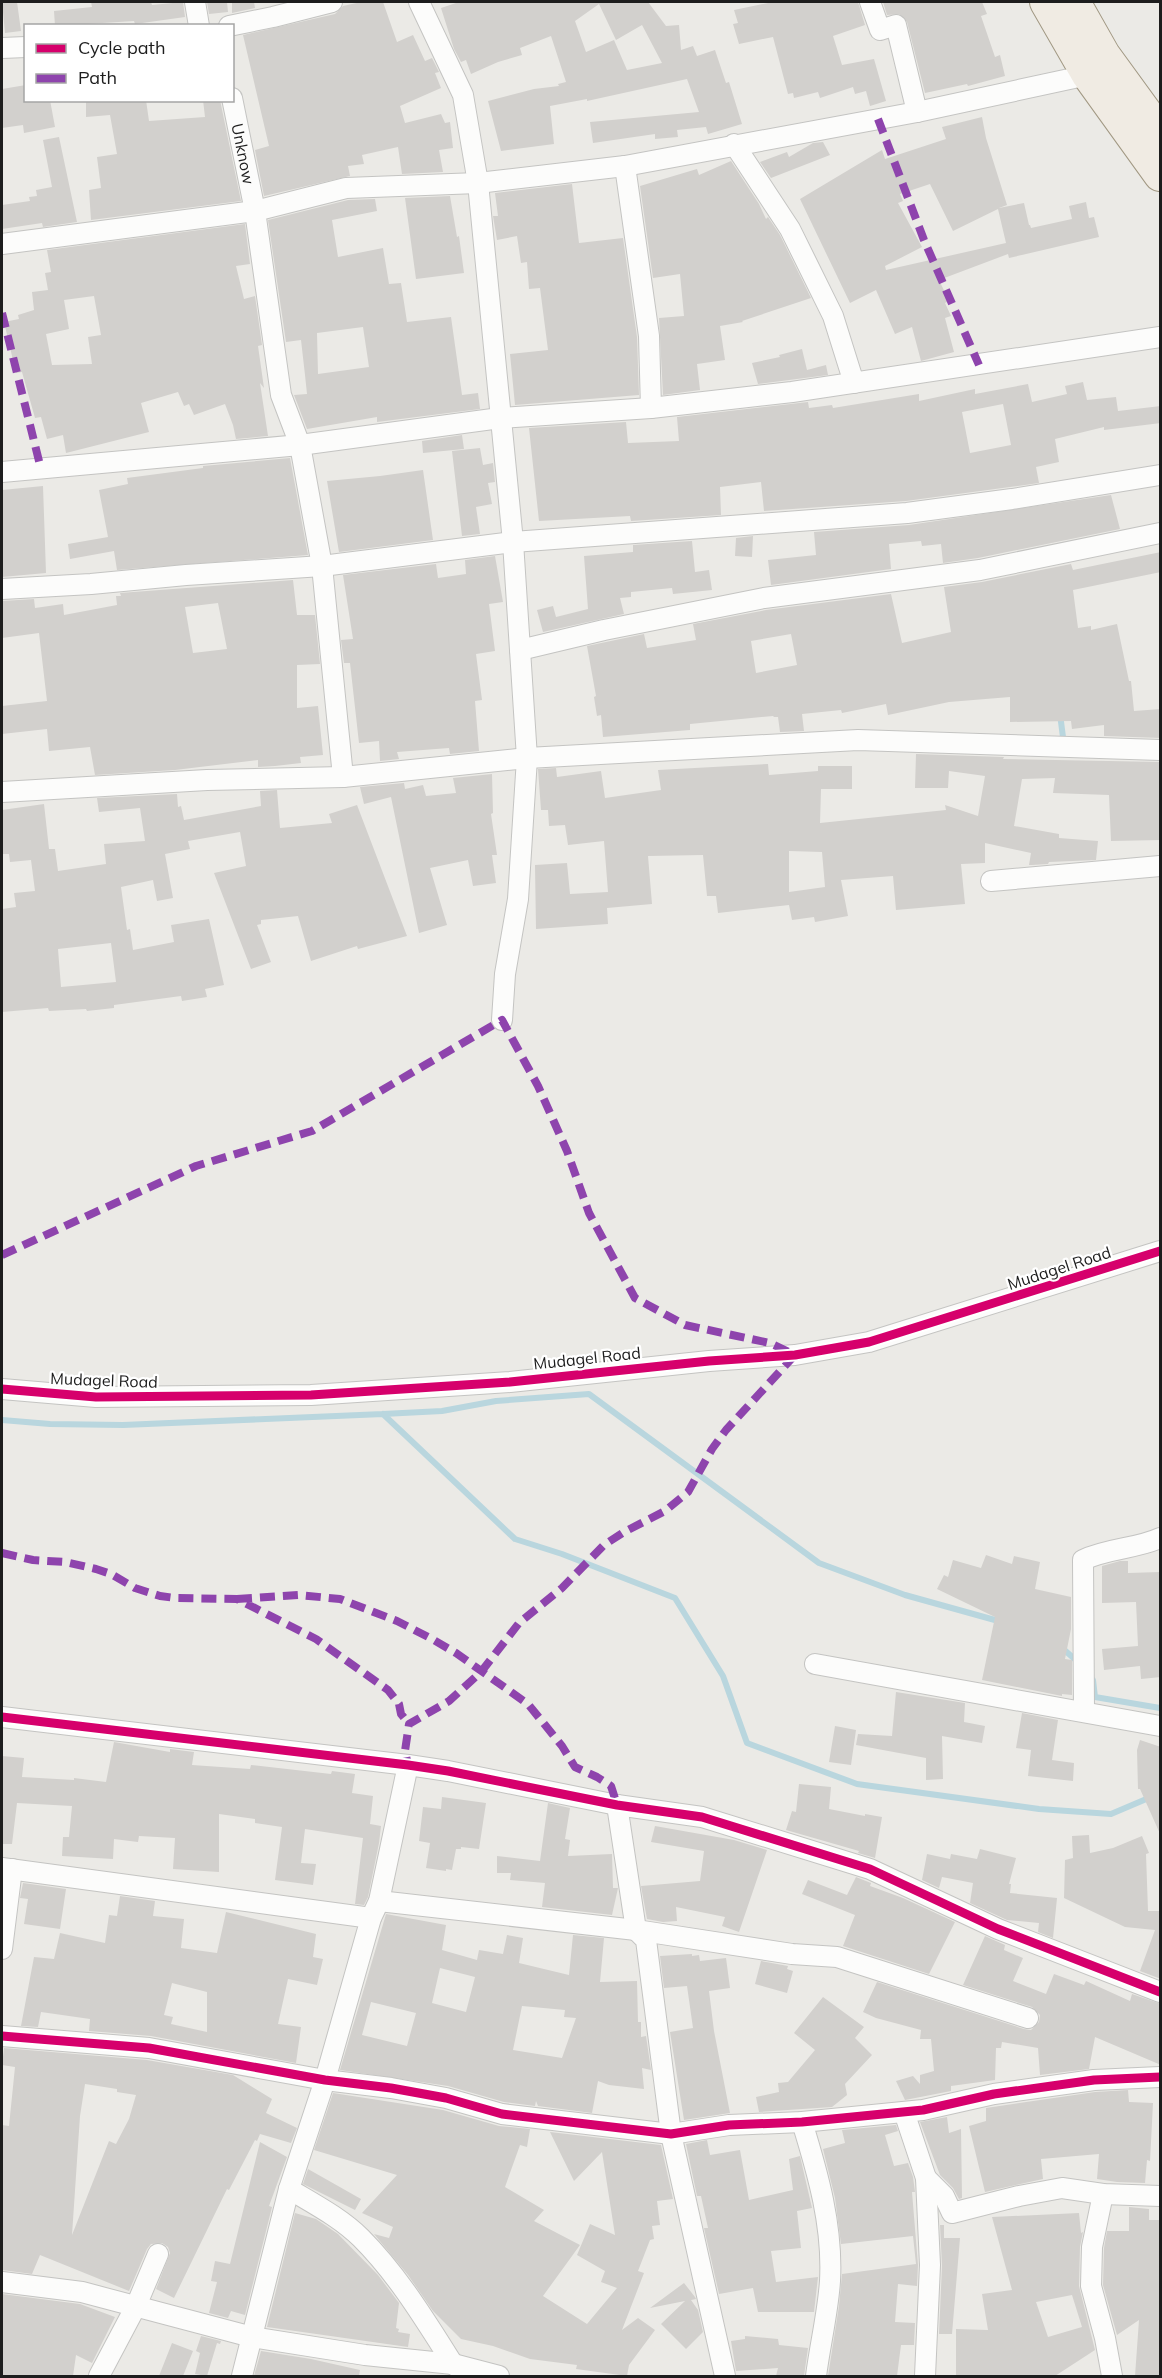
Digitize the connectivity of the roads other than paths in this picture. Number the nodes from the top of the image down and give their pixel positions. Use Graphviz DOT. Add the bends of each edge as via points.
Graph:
graph roads {
  1 [pos="195,2"];
  2 [pos="332,2"];
  3 [pos="870,2"];
  4 [pos="1046,2"];
  5 [pos="1074,2"];
  6 [pos="422,3"];
  7 [pos="199,24"];
  8 [pos="234,25"];
  9 [pos="24,47"];
  10 [pos="2,48"];
  11 [pos="1088,75"];
  12 [pos="233,102"];
  13 [pos="917,112"];
  14 [pos="1161,132"];
  15 [pos="734,144"];
  16 [pos="625,166"];
  17 [pos="1161,175"];
  18 [pos="478,183"];
  19 [pos="255,211"];
  20 [pos="2,244"];
  21 [pos="1161,337"];
  22 [pos="855,382"];
  23 [pos="651,408"];
  24 [pos="500,418"];
  25 [pos="300,445"];
  26 [pos="2,472"];
  27 [pos="1161,475"];
  28 [pos="1161,533"];
  29 [pos="513,542"];
  30 [pos="322,566"];
  31 [pos="2,589"];
  32 [pos="520,650"];
  33 [pos="1161,750"];
  34 [pos="527,758"];
  35 [pos="343,777"];
  36 [pos="2,792"];
  37 [pos="1161,866"];
  38 [pos="991,881"];
  39 [pos="502,1020"];
  40 [pos="1161,1251"];
  41 [pos="2,1389"];
  42 [pos="1161,1538"];
  43 [pos="815,1664"];
  44 [pos="1084,1711"];
  45 [pos="2,1717"];
  46 [pos="1161,1726"];
  47 [pos="408,1765"];
  48 [pos="617,1805"];
  49 [pos="7,1869"];
  50 [pos="375,1910"];
  51 [pos="636,1930"];
  52 [pos="2,1949"];
  53 [pos="1161,1992"];
  54 [pos="1028,2018"];
  55 [pos="2,2036"];
  56 [pos="1161,2077"];
  57 [pos="325,2079"];
  58 [pos="904,2112"];
  59 [pos="802,2122"];
  60 [pos="670,2134"];
  61 [pos="926,2178"];
  62 [pos="289,2189"];
  63 [pos="1103,2193"];
  64 [pos="1161,2196"];
  65 [pos="158,2254"];
  66 [pos="2,2282"];
  67 [pos="136,2306"];
  68 [pos="252,2337"];
  69 [pos="453,2364"];
  70 [pos="99,2376"];
  71 [pos="242,2376"];
  72 [pos="469,2376"];
  73 [pos="500,2376"];
  74 [pos="725,2376"];
  75 [pos="816,2376"];
  76 [pos="926,2376"];
  77 [pos="1112,2376"];
  1 -- 7 [label="street"];
  2 -- 8 [label="street"];
  3 -- 13 [label="street" via="880,30 896,25"];
  4 -- 11 [label="main road"];
  5 -- 14 [label="main road" via="1104,55"];
  6 -- 18 [label="street" via="462,95"];
  9 -- 10 [label="street"];
  11 -- 13 [label="street"];
  11 -- 17 [label="main road"];
  12 -- 19 [label="street, Unknow"];
  13 -- 15 [label="street"];
  15 -- 16 [label="street"];
  15 -- 22 [label="street" via="790,229 833,316"];
  16 -- 18 [label="street"];
  16 -- 23 [label="street" via="649,336"];
  18 -- 19 [label="street" via="346,188"];
  18 -- 24 [label="street"];
  19 -- 20 [label="street"];
  19 -- 25 [label="street, Unknow" via="281,395"];
  21 -- 22 [label="street"];
  22 -- 23 [label="street"];
  23 -- 24 [label="street"];
  24 -- 25 [label="street"];
  24 -- 29 [label="street"];
  25 -- 26 [label="street"];
  25 -- 30 [label="street, Unknow"];
  27 -- 29 [label="street" via="907,513"];
  28 -- 32 [label="street" via="980,570 764,598"];
  29 -- 30 [label="street"];
  29 -- 32 [label="street"];
  30 -- 31 [label="street"];
  30 -- 35 [label="street, Unknow"];
  32 -- 34 [label="street"];
  33 -- 34 [label="street" via="858,740"];
  34 -- 35 [label="street"];
  34 -- 39 [label="street" via="518,899 505,974"];
  35 -- 36 [label="street"];
  37 -- 38 [label="street"];
  40 -- 41 [label="street, Mudagel Road" via="869,1342 795,1355 510,1382 311,1395 96,1397"];
  42 -- 44 [label="street" via="1083,1560"];
  43 -- 44 [label="street"];
  44 -- 46 [label="street"];
  45 -- 47 [label="street"];
  47 -- 48 [label="street"];
  47 -- 50 [label="street"];
  48 -- 51 [label="street"];
  48 -- 53 [label="street" via="702,1817 870,1869 998,1929"];
  49 -- 50 [label="street"];
  49 -- 52 [label="street"];
  50 -- 51 [label="street"];
  50 -- 57 [label="street"];
  51 -- 54 [label="street" via="792,1954 837,1957"];
  51 -- 60 [label="street" via="646,1940"];
  55 -- 57 [label="street" via="149,2048"];
  56 -- 58 [label="street" via="1094,2080"];
  57 -- 60 [label="street" via="446,2098 502,2114"];
  57 -- 62 [label="street"];
  58 -- 59 [label="street"];
  58 -- 61 [label="street"];
  59 -- 60 [label="street"];
  59 -- 75 [label="street" via="822,2188 828,2239 830,2281"];
  60 -- 74 [label="street"];
  61 -- 63 [label="street" via="944,2196 952,2213 1062,2188"];
  61 -- 76 [label="street" via="930,2265"];
  62 -- 68 [label="street"];
  62 -- 69 [label="street" via="360,2237 406,2290"];
  63 -- 64 [label="street"];
  63 -- 77 [label="street" via="1092,2247 1091,2286"];
  65 -- 67 [label="street"];
  66 -- 67 [label="street" via="82,2292"];
  67 -- 68 [label="street"];
  67 -- 70 [label="street"];
  68 -- 69 [label="street"];
  68 -- 71 [label="street"];
  69 -- 72 [label="street"];
  69 -- 73 [label="street"];
}
